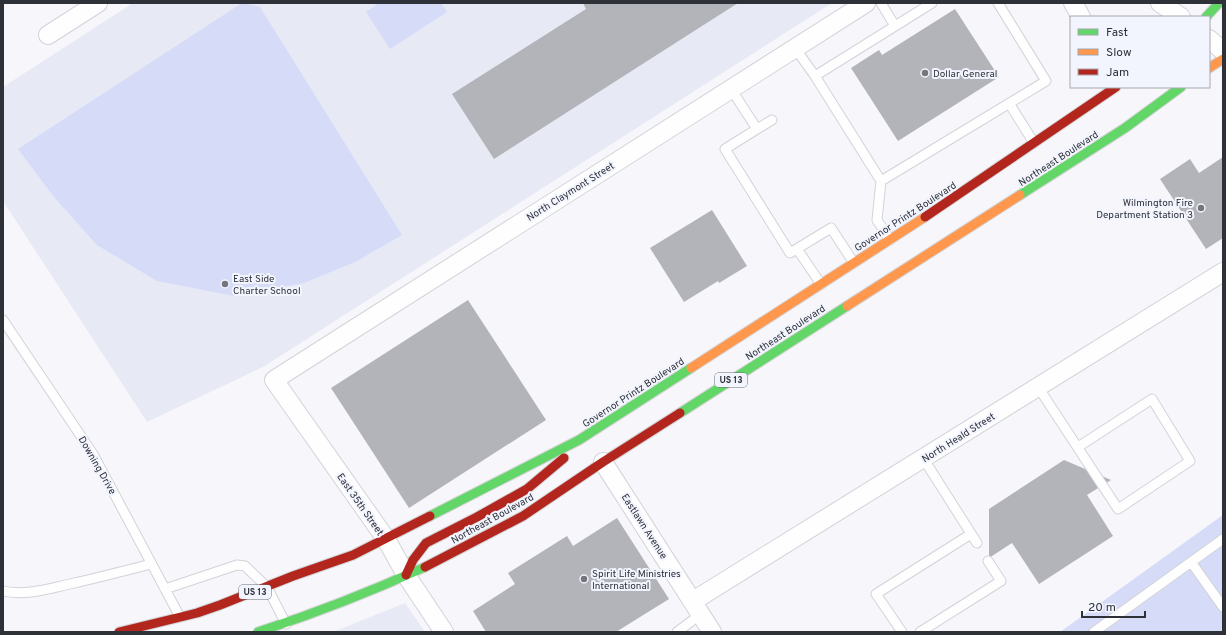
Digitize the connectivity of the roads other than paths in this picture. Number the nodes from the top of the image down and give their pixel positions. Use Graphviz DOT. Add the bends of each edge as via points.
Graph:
graph roads {
  1 [pos="98,3"];
  2 [pos="866,3"];
  3 [pos="881,3"];
  4 [pos="932,3"];
  5 [pos="998,3"];
  6 [pos="1073,3"];
  7 [pos="1160,3"];
  8 [pos="1218,3"];
  9 [pos="1080,16"];
  10 [pos="1180,16"];
  11 [pos="1207,16"];
  12 [pos="895,26"];
  13 [pos="48,35"];
  14 [pos="1210,40"];
  15 [pos="795,48"];
  16 [pos="1223,51"];
  17 [pos="1223,59"];
  18 [pos="1210,67"];
  19 [pos="815,76"];
  20 [pos="1115,88"];
  21 [pos="1180,88"];
  22 [pos="731,89"];
  23 [pos="1009,103"];
  24 [pos="772,120"];
  25 [pos="757,129"];
  26 [pos="1034,143"];
  27 [pos="882,181"];
  28 [pos="890,240"];
  29 [pos="797,249"];
  30 [pos="854,263"];
  31 [pos="1223,272"];
  32 [pos="821,284"];
  33 [pos="3,320"];
  34 [pos="274,380"];
  35 [pos="1038,387"];
  36 [pos="579,440"];
  37 [pos="1078,447"];
  38 [pos="923,458"];
  39 [pos="603,462"];
  40 [pos="971,534"];
  41 [pos="386,540"];
  42 [pos="1223,540"];
  43 [pos="977,543"];
  44 [pos="988,561"];
  45 [pos="1191,562"];
  46 [pos="151,564"];
  47 [pos="406,575"];
  48 [pos="266,587"];
  49 [pos="165,589"];
  50 [pos="3,591"];
  51 [pos="1223,607"];
  52 [pos="697,608"];
  53 [pos="180,618"];
  54 [pos="285,623"];
  55 [pos="1099,630"];
  56 [pos="119,632"];
  57 [pos="258,632"];
  58 [pos="291,632"];
  59 [pos="444,632"];
  60 [pos="677,632"];
  61 [pos="712,632"];
  62 [pos="902,632"];
  63 [pos="920,632"];
  1 -- 13 [label="street"];
  2 -- 15 [label="street, North Claymont Street"];
  3 -- 12 [label="lane"];
  4 -- 12 [label="lane"];
  5 -- 23 [label="lane" via="1046,81"];
  6 -- 9 [label="street"];
  7 -- 10 [label="street"];
  8 -- 11 [label="main road"];
  12 -- 19 [label="lane"];
  14 -- 16 [label="street"];
  15 -- 19 [label="lane"];
  15 -- 22 [label="street, North Claymont Street"];
  17 -- 18 [label="main road"];
  19 -- 27 [label="lane"];
  20 -- 26 [label="main road, Governor Printz Boulevard / US 13"];
  21 -- 39 [label="main road, Northeast Boulevard / US 13" via="1118,132"];
  22 -- 25 [label="lane"];
  22 -- 34 [label="street, North Claymont Street"];
  23 -- 26 [label="lane"];
  23 -- 27 [label="lane"];
  24 -- 25 [label="lane"];
  25 -- 29 [label="lane" via="725,149 790,254"];
  26 -- 28 [label="main road, Governor Printz Boulevard / US 13"];
  27 -- 28 [label="lane" via="877,220"];
  28 -- 30 [label="main road, Governor Printz Boulevard / US 13"];
  29 -- 30 [label="lane" via="831,228"];
  29 -- 32 [label="lane"];
  30 -- 32 [label="main road, Governor Printz Boulevard / US 13"];
  31 -- 35 [label="street, North Heald Street"];
  32 -- 36 [label="main road, Governor Printz Boulevard / US 13"];
  33 -- 46 [label="lane, Downing Drive" via="93,454"];
  34 -- 41 [label="street, East 35th Street"];
  35 -- 37 [label="lane"];
  35 -- 38 [label="street, North Heald Street"];
  36 -- 41 [label="main road, Governor Printz Boulevard / US 13"];
  36 -- 47 [label="main road" via="563,459 527,489 426,543 413,560"];
  37 -- 37 [label="lane" via="1118,509 1190,461 1152,399"];
  38 -- 40 [label="lane"];
  38 -- 52 [label="street, North Heald Street"];
  39 -- 47 [label="main road, Northeast Boulevard / US 13" via="523,516"];
  39 -- 52 [label="street, Eastlawn Avenue"];
  40 -- 43 [label="lane"];
  40 -- 62 [label="lane" via="876,594"];
  41 -- 47 [label="street, East 35th Street"];
  41 -- 48 [label="main road, Governor Printz Boulevard / US 13"];
  42 -- 45 [label="lane"];
  44 -- 63 [label="lane" via="1001,581"];
  45 -- 51 [label="lane"];
  45 -- 55 [label="lane"];
  46 -- 49 [label="lane, Downing Drive"];
  46 -- 50 [label="lane" via="30,593"];
  47 -- 54 [label="main road, Northeast Boulevard / US 13"];
  47 -- 59 [label="street, East 35th Street"];
  48 -- 49 [label="lane" via="244,566 237,565"];
  48 -- 53 [label="main road, Governor Printz Boulevard / US 13"];
  48 -- 54 [label="lane"];
  49 -- 53 [label="lane, Downing Drive"];
  52 -- 60 [label="lane"];
  52 -- 61 [label="street, Eastlawn Avenue"];
  53 -- 56 [label="main road, Governor Printz Boulevard / US 13"];
  54 -- 57 [label="main road, Northeast Boulevard / US 13"];
  54 -- 58 [label="lane"];
}
